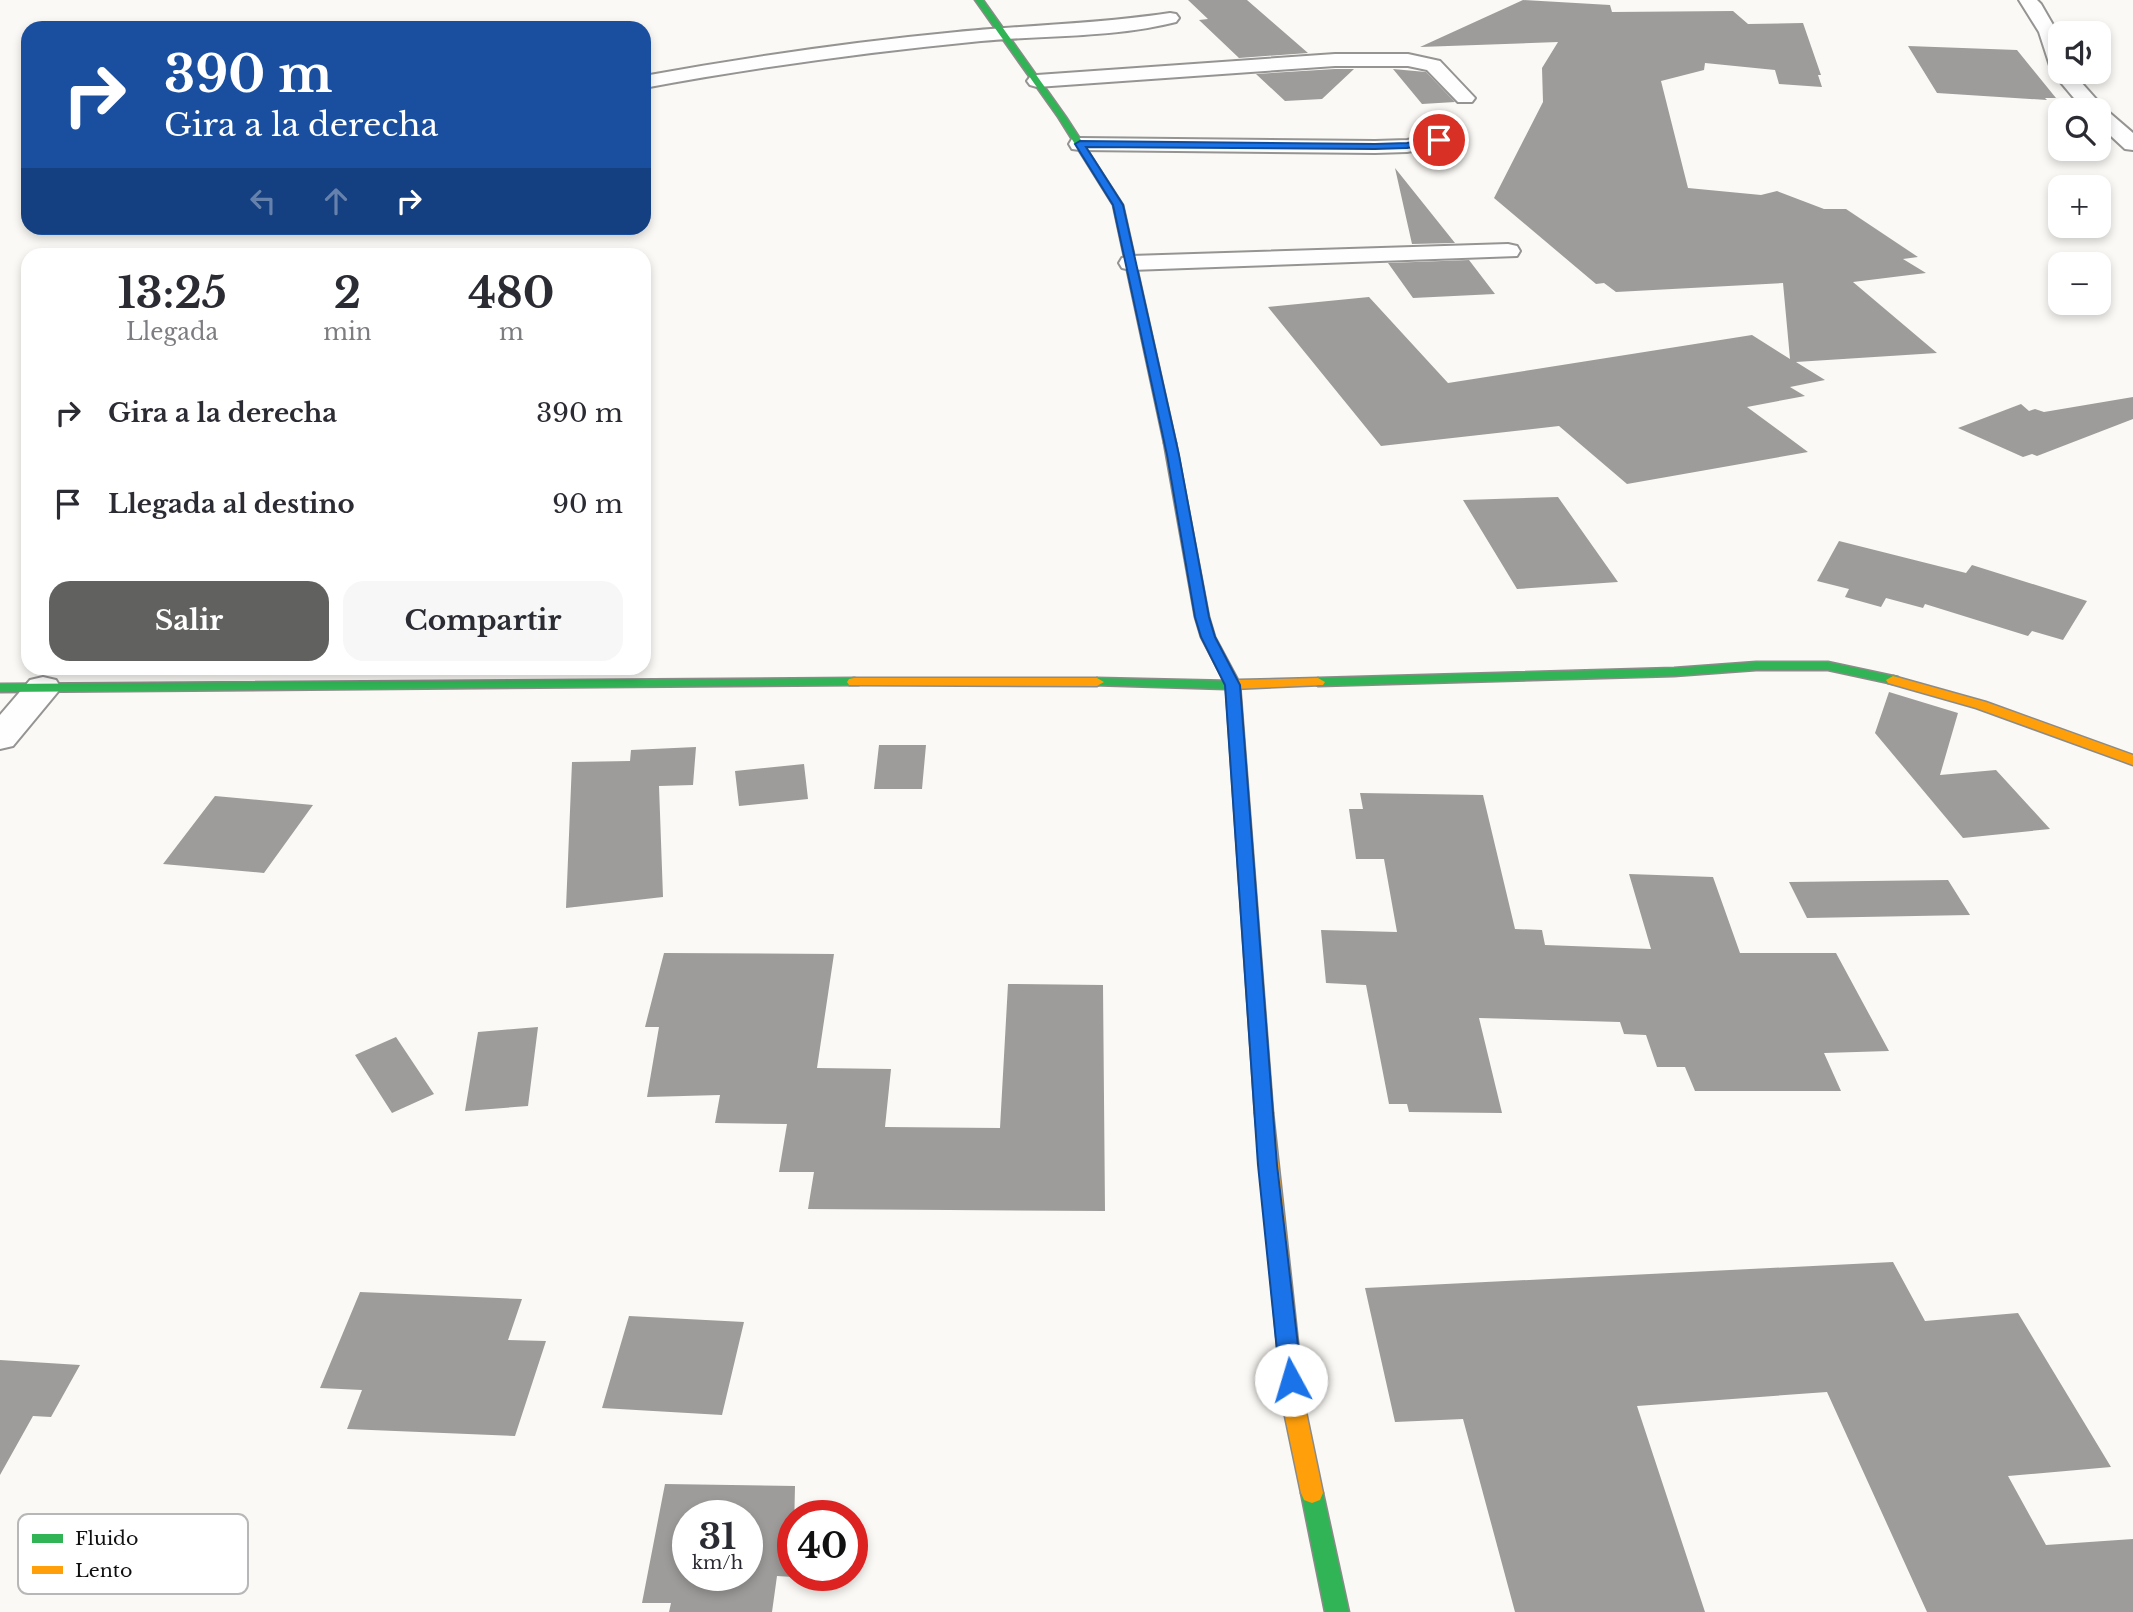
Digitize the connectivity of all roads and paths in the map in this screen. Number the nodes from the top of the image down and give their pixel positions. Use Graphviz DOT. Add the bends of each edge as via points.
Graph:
graph roads {
  1 [pos="979,0"];
  2 [pos="2028,0"];
  3 [pos="1170,18"];
  4 [pos="2048,28"];
  5 [pos="1004,33"];
  6 [pos="651,81"];
  7 [pos="1037,81"];
  8 [pos="2073,84"];
  9 [pos="1465,98"];
  10 [pos="2085,98"];
  11 [pos="2111,124"];
  12 [pos="1439,140"];
  13 [pos="1080,144"];
  14 [pos="2133,144"];
  15 [pos="1508,251"];
  16 [pos="1131,263"];
  17 [pos="1233,685"];
  18 [pos="0,688"];
  19 [pos="43,688"];
  20 [pos="0,738"];
  21 [pos="2133,760"];
  22 [pos="1337,1612"];
  1 -- 5 [label="street"];
  2 -- 4 [label="street"];
  3 -- 5 [label="street" via="1133,25"];
  5 -- 6 [label="street" via="868,46"];
  5 -- 7 [label="street"];
  7 -- 9 [label="street" via="1323,61 1408,60 1433,65"];
  7 -- 13 [label="street"];
  8 -- 10 [label="street"];
  11 -- 14 [label="street"];
  12 -- 13 [label="street" via="1375,147"];
  13 -- 16 [label="street" via="1118,205"];
  15 -- 16 [label="street"];
  16 -- 17 [label="street" via="1202,617"];
  17 -- 19 [label="street" via="1041,681"];
  17 -- 21 [label="street" via="1828,666 1981,705"];
  17 -- 22 [label="street" via="1268,1165 1294,1407"];
  18 -- 19 [label="street"];
  19 -- 20 [label="street"];
}
